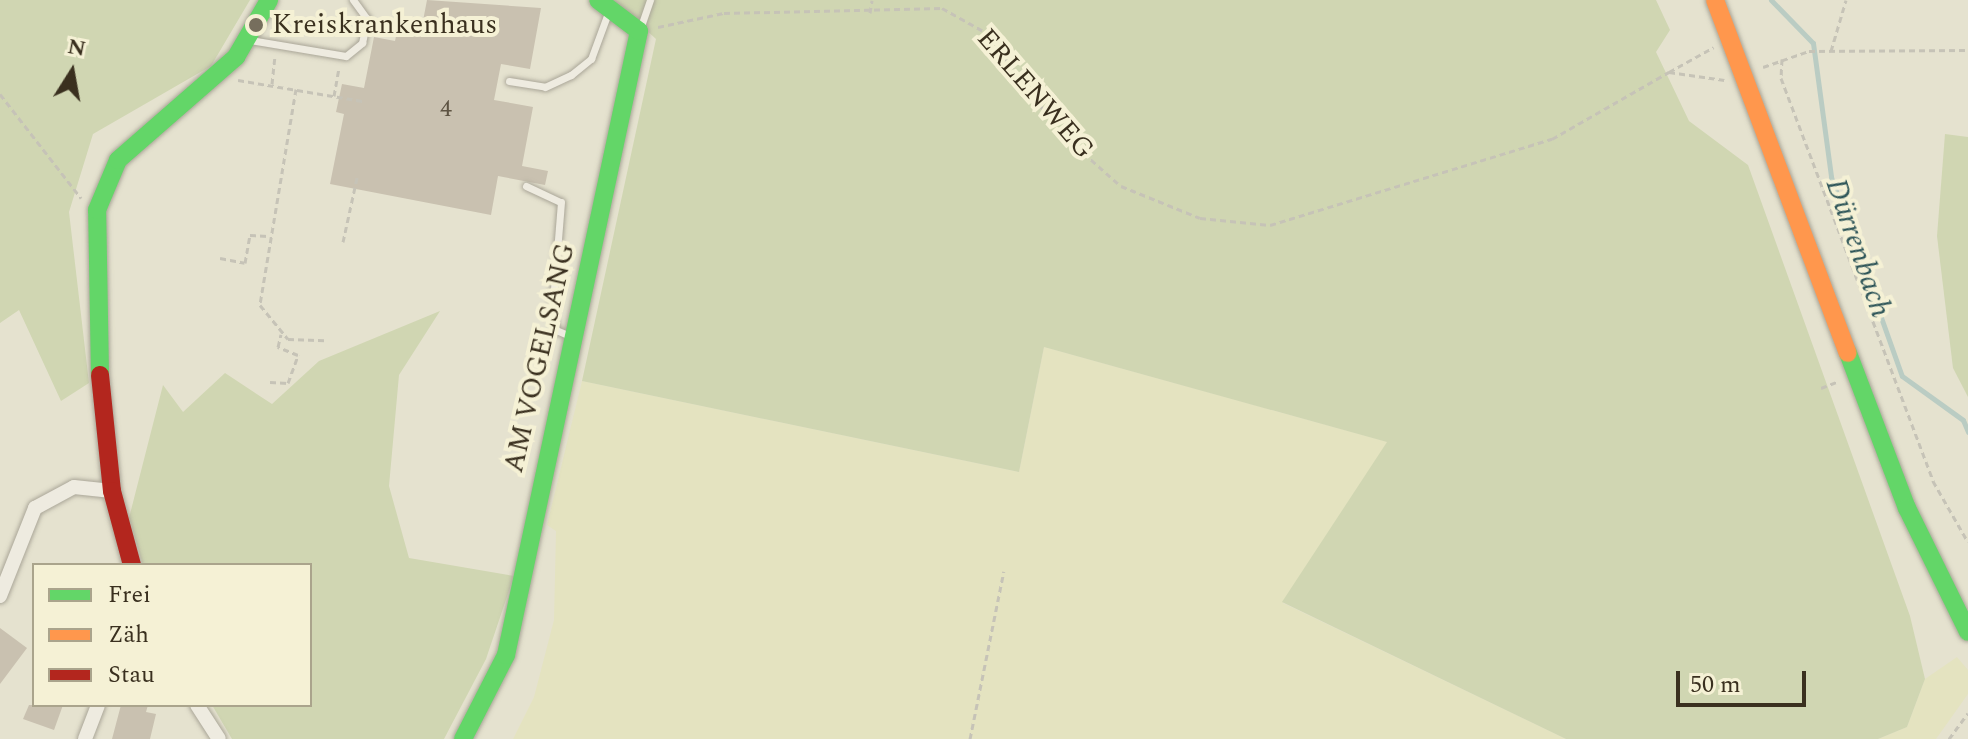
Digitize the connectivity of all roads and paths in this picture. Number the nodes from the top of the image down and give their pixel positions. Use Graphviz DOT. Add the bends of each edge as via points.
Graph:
graph roads {
  1 [pos="269,0"];
  2 [pos="353,0"];
  3 [pos="650,0"];
  4 [pos="872,0"];
  5 [pos="1715,0"];
  6 [pos="1846,0"];
  7 [pos="604,4"];
  8 [pos="870,13"];
  9 [pos="639,31"];
  10 [pos="250,40"];
  11 [pos="277,45"];
  12 [pos="1731,45"];
  13 [pos="1968,50"];
  14 [pos="1831,51"];
  15 [pos="342,55"];
  16 [pos="1782,59"];
  17 [pos="1756,70"];
  18 [pos="1669,72"];
  19 [pos="1727,80"];
  20 [pos="210,81"];
  21 [pos="509,81"];
  22 [pos="272,84"];
  23 [pos="296,89"];
  24 [pos="0,94"];
  25 [pos="334,96"];
  26 [pos="362,101"];
  27 [pos="357,178"];
  28 [pos="526,186"];
  29 [pos="97,210"];
  30 [pos="268,236"];
  31 [pos="343,242"];
  32 [pos="220,258"];
  33 [pos="281,334"];
  34 [pos="576,338"];
  35 [pos="325,340"];
  36 [pos="270,382"];
  37 [pos="112,491"];
  38 [pos="1968,542"];
  39 [pos="131,563"];
  40 [pos="1004,571"];
  41 [pos="0,596"];
  42 [pos="1968,632"];
  43 [pos="97,707"];
  44 [pos="198,707"];
  45 [pos="1968,713"];
  46 [pos="85,739"];
  47 [pos="219,739"];
  48 [pos="463,739"];
  49 [pos="970,739"];
  50 [pos="1949,739"];
  1 -- 10 [label="street"];
  2 -- 15 [label="lane" via="363,7 365,30 357,50"];
  3 -- 9 [label="lane"];
  4 -- 8 [label="path"];
  5 -- 12 [label="street"];
  6 -- 14 [label="path"];
  7 -- 9 [label="street"];
  7 -- 21 [label="lane" via="591,59 545,87"];
  8 -- 9 [label="path, ERLENWEG" via="724,13"];
  8 -- 18 [label="path, ERLENWEG" via="928,7 968,18 1003,52 1061,133 1121,186 1200,218 1270,225 1552,139"];
  9 -- 34 [label="street, AM VOGELSANG"];
  10 -- 11 [label="lane"];
  10 -- 20 [label="street"];
  11 -- 15 [label="lane"];
  11 -- 22 [label="path"];
  12 -- 18 [label="path, ERLENWEG" via="1683,58"];
  12 -- 42 [label="street" via="1907,508"];
  13 -- 14 [label="path"];
  14 -- 16 [label="path"];
  15 -- 25 [label="path"];
  16 -- 17 [label="path"];
  16 -- 38 [label="path" via="1781,78 1933,481"];
  18 -- 19 [label="path"];
  20 -- 22 [label="path"];
  20 -- 29 [label="street" via="142,132 118,160"];
  22 -- 23 [label="path"];
  23 -- 25 [label="path"];
  23 -- 30 [label="path"];
  24 -- 29 [label="path" via="68,189"];
  25 -- 26 [label="path"];
  27 -- 31 [label="path"];
  28 -- 34 [label="lane" via="561,202 552,313 556,330"];
  29 -- 37 [label="street" via="96,334"];
  30 -- 32 [label="path" via="250,235 245,263"];
  30 -- 33 [label="path" via="260,305"];
  33 -- 35 [label="path" via="306,343"];
  33 -- 36 [label="path" via="278,347 298,355 288,383"];
  34 -- 48 [label="street, AM VOGELSANG" via="506,655"];
  37 -- 39 [label="street"];
  37 -- 41 [label="street" via="74,487 35,508"];
  40 -- 49 [label="path"];
  43 -- 46 [label="street"];
  44 -- 47 [label="street"];
  45 -- 50 [label="path"];
}
